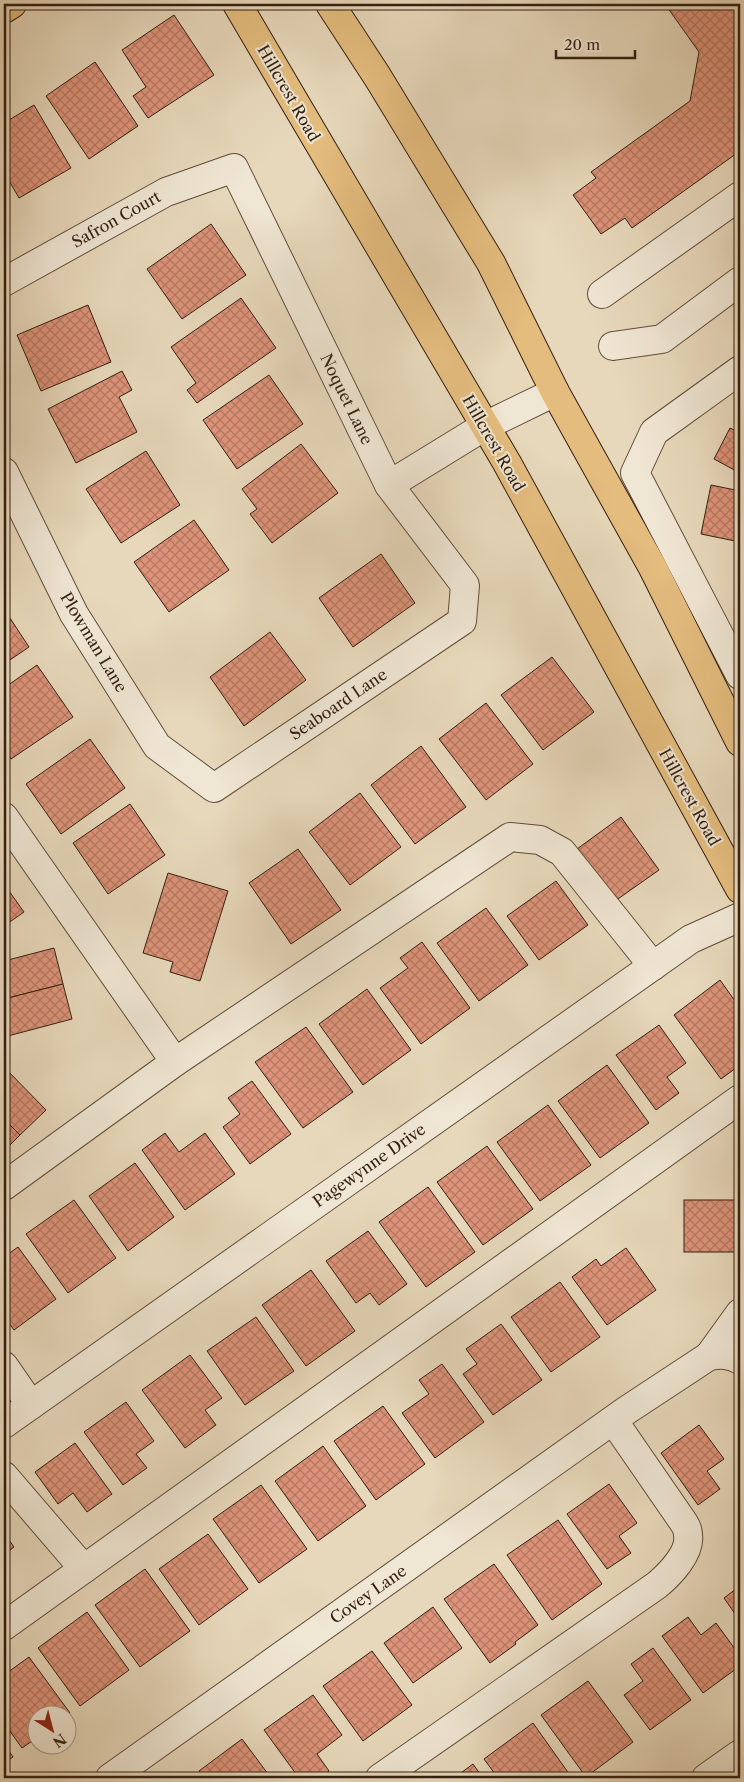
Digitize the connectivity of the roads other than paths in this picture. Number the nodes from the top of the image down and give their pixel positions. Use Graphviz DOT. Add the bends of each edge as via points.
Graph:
graph roads {
  1 [pos="12,4"];
  2 [pos="237,4"];
  3 [pos="330,4"];
  4 [pos="4,9"];
  5 [pos="234,168"];
  6 [pos="740,196"];
  7 [pos="740,281"];
  8 [pos="4,282"];
  9 [pos="602,294"];
  10 [pos="613,346"];
  11 [pos="740,370"];
  12 [pos="555,392"];
  13 [pos="485,426"];
  14 [pos="4,472"];
  15 [pos="389,485"];
  16 [pos="462,621"];
  17 [pos="740,675"];
  18 [pos="740,742"];
  19 [pos="214,788"];
  20 [pos="4,817"];
  21 [pos="740,888"];
  22 [pos="740,917"];
  23 [pos="653,966"];
  24 [pos="175,1062"];
  25 [pos="740,1099"];
  26 [pos="4,1186"];
  27 [pos="740,1313"];
  28 [pos="709,1356"];
  29 [pos="740,1360"];
  30 [pos="4,1366"];
  31 [pos="30,1405"];
  32 [pos="620,1415"];
  33 [pos="4,1424"];
  34 [pos="4,1476"];
  35 [pos="84,1569"];
  36 [pos="4,1626"];
  37 [pos="740,1754"];
  38 [pos="110,1778"];
  39 [pos="380,1778"];
  40 [pos="706,1778"];
  1 -- 4 [label="main road"];
  2 -- 13 [label="main road, Hillcrest Road"];
  3 -- 12 [label="main road" via="491,263"];
  5 -- 8 [label="street, Safron Court" via="166,192"];
  5 -- 15 [label="street, Noquet Lane"];
  6 -- 9 [label="street"];
  7 -- 10 [label="street" via="662,339"];
  11 -- 17 [label="street" via="654,432 635,473"];
  12 -- 13 [label="street"];
  12 -- 18 [label="main road" via="653,568"];
  13 -- 15 [label="street"];
  13 -- 21 [label="main road, Hillcrest Road"];
  14 -- 19 [label="street, Plowman Lane" via="74,614 158,746"];
  15 -- 16 [label="street, Noquet Lane" via="464,585"];
  16 -- 19 [label="street, Seaboard Lane"];
  20 -- 24 [label="street"];
  22 -- 23 [label="street, Pagewynne Drive" via="691,939"];
  23 -- 24 [label="street" via="562,852 540,840 510,837"];
  23 -- 31 [label="street, Pagewynne Drive"];
  24 -- 26 [label="street"];
  25 -- 35 [label="street"];
  27 -- 28 [label="street"];
  28 -- 29 [label="street" via="722,1354"];
  28 -- 32 [label="street, Covey Lane"];
  30 -- 31 [label="street"];
  31 -- 33 [label="street, Pagewynne Drive"];
  32 -- 38 [label="street, Covey Lane"];
  32 -- 39 [label="street" via="684,1523 687,1547 678,1562 657,1585"];
  34 -- 35 [label="street"];
  35 -- 36 [label="street"];
  37 -- 40 [label="street"];
}
